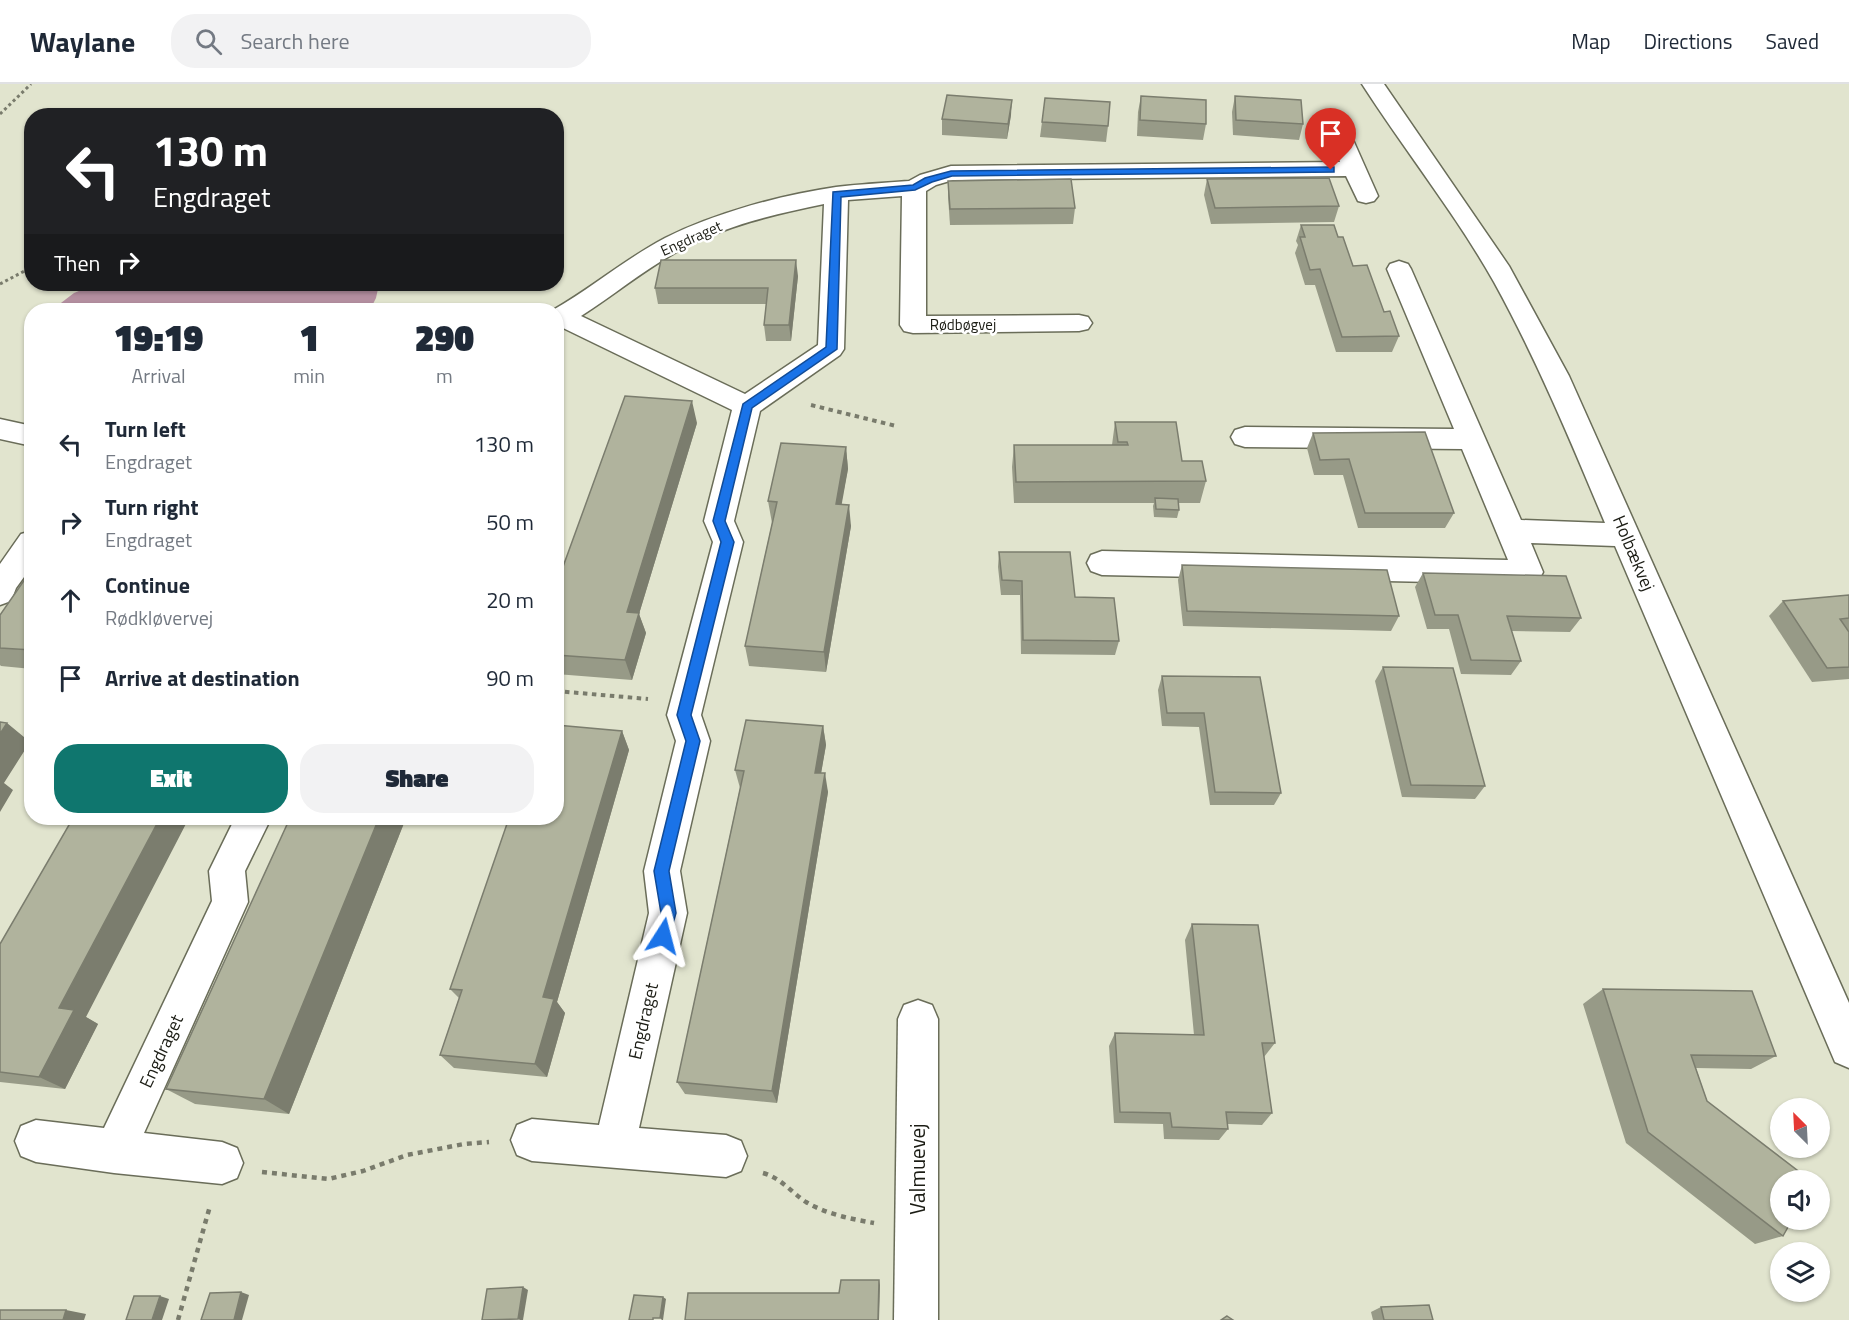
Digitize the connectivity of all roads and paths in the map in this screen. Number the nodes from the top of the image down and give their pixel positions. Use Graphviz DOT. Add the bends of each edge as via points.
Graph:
graph roads {
  1 [pos="32,84"];
  2 [pos="1373,84"];
  3 [pos="0,114"];
  4 [pos="1343,142"];
  5 [pos="1355,169"];
  6 [pos="915,188"];
  7 [pos="836,194"];
  8 [pos="1366,196"];
  9 [pos="1399,268"];
  10 [pos="24,271"];
  11 [pos="0,284"];
  12 [pos="564,315"];
  13 [pos="564,320"];
  14 [pos="1079,324"];
  15 [pos="747,406"];
  16 [pos="0,429"];
  17 [pos="24,433"];
  18 [pos="1245,437"];
  19 [pos="1472,439"];
  20 [pos="1511,531"];
  21 [pos="1627,535"];
  22 [pos="24,553"];
  23 [pos="1102,563"];
  24 [pos="0,593"];
  25 [pos="564,692"];
  26 [pos="687,702"];
  27 [pos="250,825"];
  28 [pos="918,1019"];
  29 [pos="1849,1048"];
  30 [pos="532,1140"];
  31 [pos="36,1141"];
  32 [pos="614,1147"];
  33 [pos="114,1152"];
  34 [pos="726,1156"];
  35 [pos="222,1163"];
  36 [pos="916,1229"];
  37 [pos="178,1320"];
  38 [pos="916,1320"];
  1 -- 3 [label="path"];
  2 -- 21 [label="street, Holbækvej" via="1518,302 1556,376"];
  4 -- 5 [label="street"];
  5 -- 6 [label="street" via="951,173"];
  5 -- 8 [label="street"];
  6 -- 7 [label="street, Engdraget"];
  6 -- 14 [label="street, Rødbøgvej" via="913,325"];
  7 -- 12 [label="street, Engdraget" via="773,207 713,226 654,254"];
  7 -- 15 [label="street" via="831,349"];
  9 -- 19 [label="street"];
  10 -- 11 [label="path"];
  13 -- 15 [label="street, Engdraget"];
  15 -- 26 [label="street, Engdraget" via="719,521 728,542"];
  16 -- 17 [label="street"];
  18 -- 19 [label="street"];
  19 -- 20 [label="street"];
  20 -- 21 [label="street"];
  20 -- 23 [label="street" via="1528,572"];
  21 -- 29 [label="street, Holbækvej"];
  22 -- 24 [label="street"];
  25 -- 26 [label="path"];
  26 -- 32 [label="street, Engdraget" via="684,715 693,741 662,871 668,913"];
  27 -- 33 [label="street, Engdraget" via="227,871 230,902"];
  28 -- 36 [label="street, Valmuevej"];
  30 -- 32 [label="street"];
  30 -- 35 [label="path" via="464,1144 418,1152 328,1179 248,1170"];
  31 -- 33 [label="street"];
  32 -- 34 [label="street"];
  33 -- 35 [label="street"];
  34 -- 36 [label="path" via="739,1169 772,1175 809,1203 851,1219"];
  35 -- 37 [label="path"];
  36 -- 38 [label="street, Valmuevej"];
}
